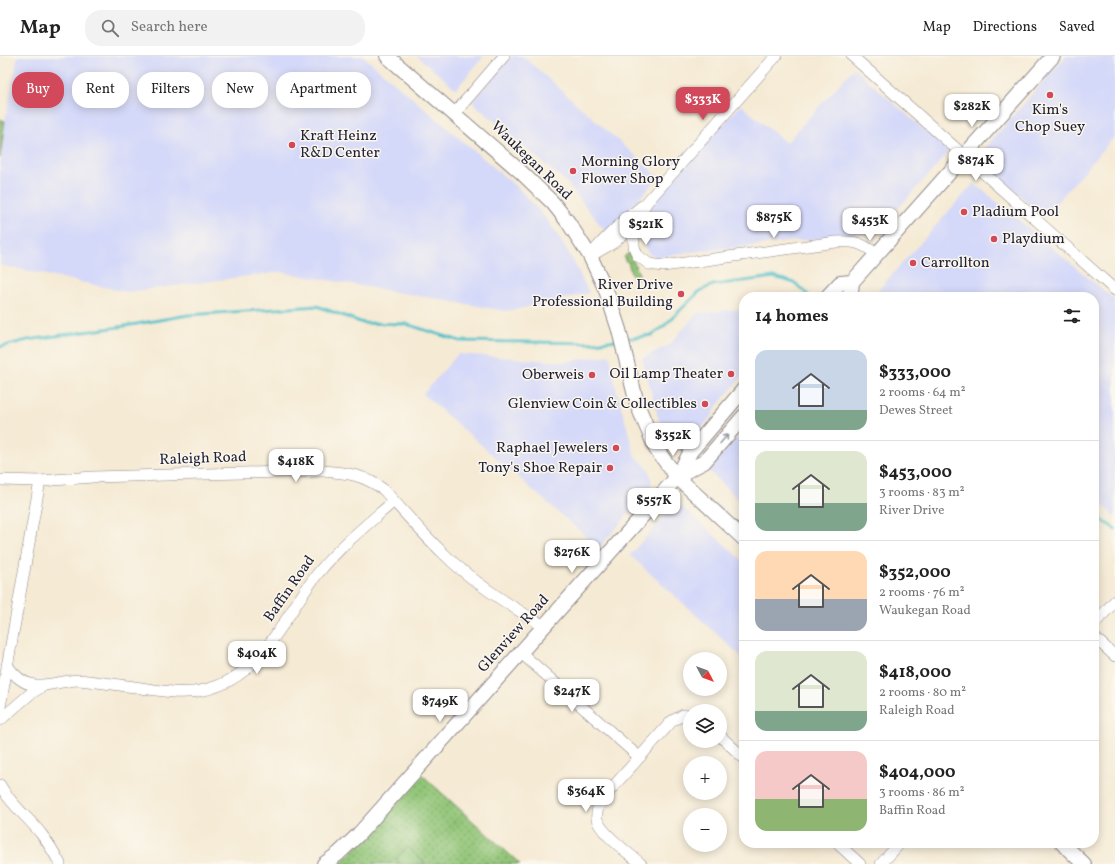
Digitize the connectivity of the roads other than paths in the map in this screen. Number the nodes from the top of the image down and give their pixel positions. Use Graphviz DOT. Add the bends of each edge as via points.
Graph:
graph roads {
  1 [pos="387,56"];
  2 [pos="504,56"];
  3 [pos="776,56"];
  4 [pos="852,56"];
  5 [pos="1053,56"];
  6 [pos="454,114"];
  7 [pos="965,156"];
  8 [pos="648,202"];
  9 [pos="633,226"];
  10 [pos="877,254"];
  11 [pos="590,256"];
  12 [pos="852,282"];
  13 [pos="1115,290"];
  14 [pos="831,292"];
  15 [pos="851,292"];
  16 [pos="739,395"];
  17 [pos="739,422"];
  18 [pos="677,477"];
  19 [pos="0,480"];
  20 [pos="40,481"];
  21 [pos="394,501"];
  22 [pos="739,535"];
  23 [pos="1115,601"];
  24 [pos="1099,619"];
  25 [pos="544,626"];
  26 [pos="1099,642"];
  27 [pos="520,652"];
  28 [pos="1115,656"];
  29 [pos="7,665"];
  30 [pos="43,686"];
  31 [pos="0,707"];
  32 [pos="683,715"];
  33 [pos="0,720"];
  34 [pos="727,742"];
  35 [pos="739,753"];
  36 [pos="639,757"];
  37 [pos="0,785"];
  38 [pos="842,848"];
  39 [pos="895,848"];
  40 [pos="1067,848"];
  41 [pos="60,864"];
  42 [pos="324,864"];
  43 [pos="641,864"];
  44 [pos="860,864"];
  45 [pos="881,864"];
  46 [pos="1084,864"];
  1 -- 6 [label="main road, Waukegan Road"];
  2 -- 6 [label="street"];
  3 -- 8 [label="street"];
  4 -- 7 [label="street"];
  5 -- 7 [label="main road"];
  6 -- 11 [label="main road, Waukegan Road" via="553,203"];
  7 -- 10 [label="main road"];
  7 -- 13 [label="street"];
  8 -- 9 [label="street"];
  8 -- 11 [label="street" via="611,231"];
  9 -- 10 [label="street" via="637,254 649,264 663,266 848,241 862,244"];
  9 -- 11 [label="street"];
  10 -- 12 [label="main road"];
  11 -- 18 [label="main road, Waukegan Road" via="606,290 619,330 637,404 656,449"];
  12 -- 14 [label="main road" via="840,283"];
  12 -- 15 [label="main road"];
  16 -- 18 [label="main road, Glenview Road" via="691,450"];
  18 -- 17 [label="main road, Glenview Road, one-way" via="704,462"];
  18 -- 22 [label="main road, Waukegan Road"];
  18 -- 25 [label="main road, Glenview Road"];
  19 -- 20 [label="street, Raleigh Road"];
  20 -- 21 [label="street, Raleigh Road" via="93,477 322,471 347,473 365,478 384,490"];
  20 -- 29 [label="street"];
  21 -- 25 [label="street, Raleigh Road" via="443,553 517,610"];
  21 -- 30 [label="street, Baffin Road" via="338,551 304,590 266,649 249,667 227,682 215,688 185,692 78,680"];
  23 -- 24 [label="street"];
  25 -- 27 [label="main road, Glenview Road"];
  26 -- 28 [label="street"];
  27 -- 36 [label="street"];
  27 -- 42 [label="main road, Glenview Road" via="358,835"];
  29 -- 30 [label="street, Baffin Road" via="18,678 33,686"];
  29 -- 31 [label="street"];
  30 -- 33 [label="street, Baffin Road"];
  32 -- 36 [label="street" via="672,721"];
  34 -- 35 [label="street"];
  36 -- 43 [label="street" via="603,798 597,818 605,832"];
  37 -- 41 [label="street" via="43,835"];
  38 -- 44 [label="street"];
  39 -- 45 [label="street"];
  40 -- 46 [label="main road"];
}
